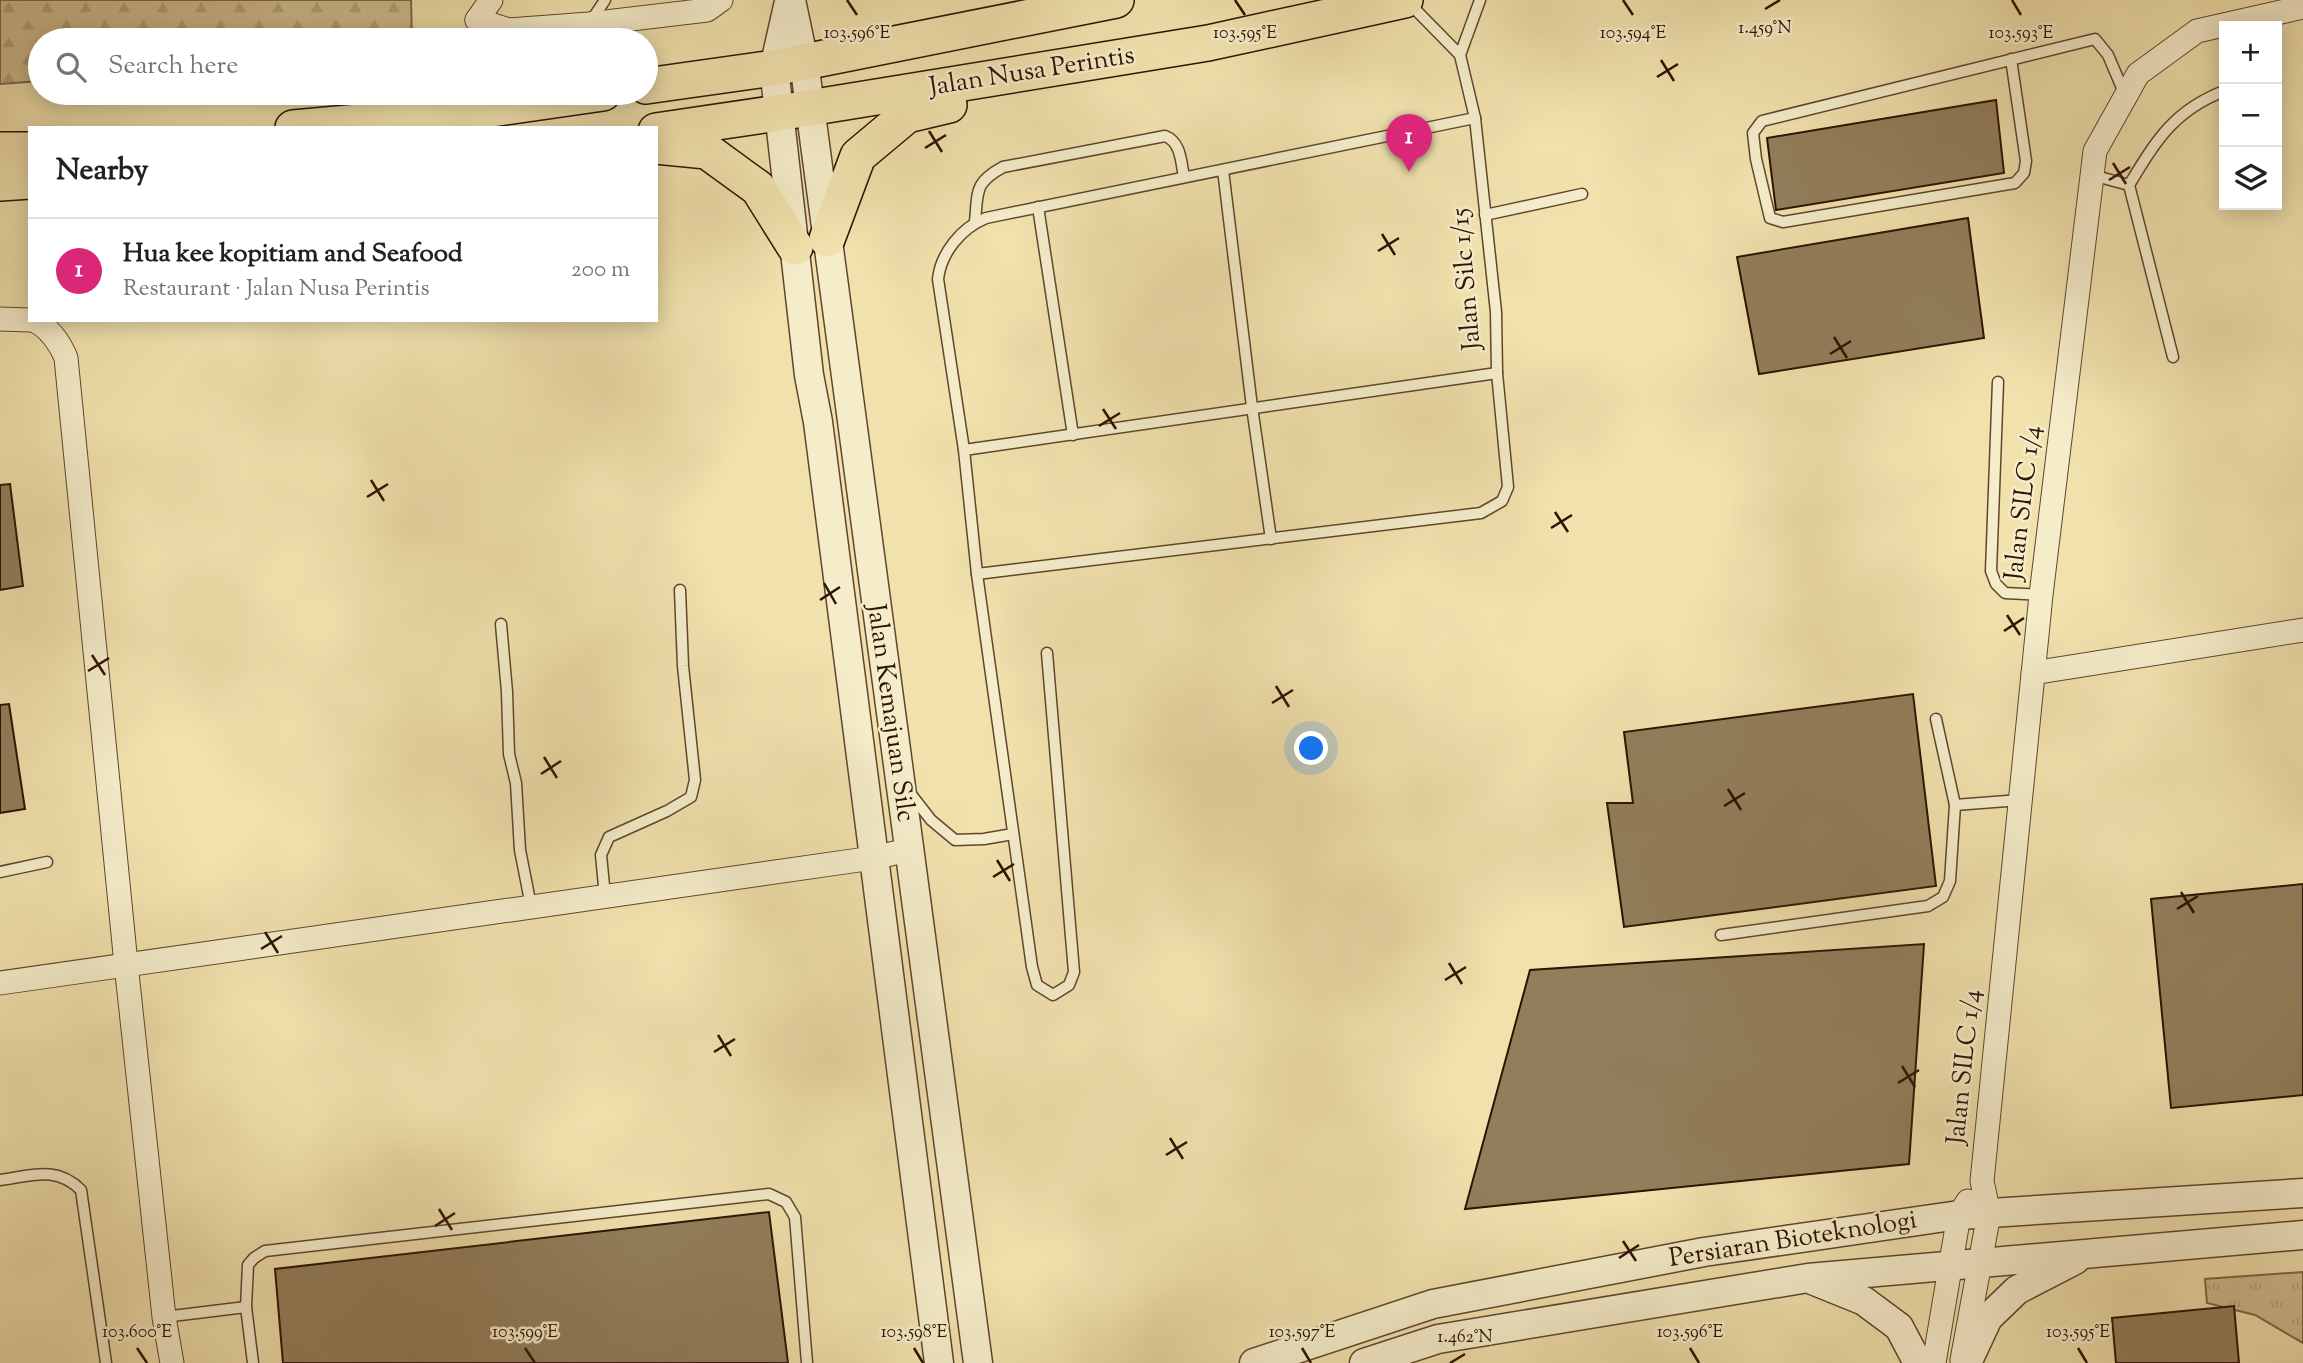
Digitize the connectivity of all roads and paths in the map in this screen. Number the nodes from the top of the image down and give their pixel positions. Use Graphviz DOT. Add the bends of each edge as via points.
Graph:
graph roads {
  1 [pos="491,0"];
  2 [pos="605,0"];
  3 [pos="721,0"];
  4 [pos="790,0"];
  5 [pos="1116,0"];
  6 [pos="1406,0"];
  7 [pos="1480,0"];
  8 [pos="2303,7"];
  9 [pos="476,10"];
  10 [pos="589,24"];
  11 [pos="506,28"];
  12 [pos="536,28"];
  13 [pos="1208,43"];
  14 [pos="1460,55"];
  15 [pos="2011,59"];
  16 [pos="789,65"];
  17 [pos="658,84"];
  18 [pos="2219,93"];
  19 [pos="2125,95"];
  20 [pos="519,105"];
  21 [pos="794,111"];
  22 [pos="1475,118"];
  23 [pos="315,126"];
  24 [pos="658,131"];
  25 [pos="0,141"];
  26 [pos="658,146"];
  27 [pos="28,148"];
  28 [pos="28,148"];
  29 [pos="0,150"];
  30 [pos="1223,170"];
  31 [pos="2092,175"];
  32 [pos="1184,177"];
  33 [pos="28,181"];
  34 [pos="0,183"];
  35 [pos="2129,185"];
  36 [pos="1582,194"];
  37 [pos="1038,207"];
  38 [pos="1485,215"];
  39 [pos="975,222"];
  40 [pos="811,243"];
  41 [pos="0,319"];
  42 [pos="28,320"];
  43 [pos="34,322"];
  44 [pos="2173,357"];
  45 [pos="844,370"];
  46 [pos="1497,373"];
  47 [pos="810,375"];
  48 [pos="1998,382"];
  49 [pos="1252,407"];
  50 [pos="1073,435"];
  51 [pos="964,450"];
  52 [pos="856,460"];
  53 [pos="823,464"];
  54 [pos="1271,539"];
  55 [pos="977,574"];
  56 [pos="680,590"];
  57 [pos="2041,595"];
  58 [pos="500,624"];
  59 [pos="2303,630"];
  60 [pos="1047,653"];
  61 [pos="2033,673"];
  62 [pos="1936,719"];
  63 [pos="899,779"];
  64 [pos="2020,800"];
  65 [pos="1955,805"];
  66 [pos="1013,834"];
  67 [pos="908,850"];
  68 [pos="873,858"];
  69 [pos="47,862"];
  70 [pos="0,872"];
  71 [pos="605,896"];
  72 [pos="531,906"];
  73 [pos="1721,935"];
  74 [pos="126,964"];
  75 [pos="0,983"];
  76 [pos="0,1180"];
  77 [pos="1982,1181"];
  78 [pos="2303,1194"];
  79 [pos="1989,1213"];
  80 [pos="1959,1215"];
  81 [pos="2303,1235"];
  82 [pos="2087,1254"];
  83 [pos="1979,1264"];
  84 [pos="1950,1266"];
  85 [pos="1808,1278"];
  86 [pos="246,1307"];
  87 [pos="164,1317"];
  88 [pos="973,1327"];
  89 [pos="936,1355"];
  90 [pos="106,1363"];
  91 [pos="172,1363"];
  92 [pos="253,1363"];
  93 [pos="807,1363"];
  94 [pos="978,1363"];
  95 [pos="994,1363"];
  96 [pos="1254,1363"];
  97 [pos="1364,1363"];
  98 [pos="1918,1363"];
  99 [pos="1934,1363"];
  100 [pos="1961,1363"];
  101 [pos="1967,1363"];
  1 -- 9 [label="street"];
  2 -- 10 [label="lane"];
  3 -- 10 [label="street" via="707,10"];
  4 -- 16 [label="street, Jalan Kemajuan Silc"];
  5 -- 16 [label="main road, Jalan Nusa Perintis"];
  6 -- 13 [label="main road, Jalan Nusa Perintis"];
  6 -- 14 [label="lane"];
  7 -- 14 [label="lane"];
  8 -- 19 [label="street, Jalan SILC 1/4" via="2197,31 2138,74"];
  9 -- 11 [label="street"];
  10 -- 12 [label="street"];
  13 -- 21 [label="main road, Jalan Nusa Perintis"];
  13 -- 40 [label="main road" via="907,115 858,156"];
  14 -- 22 [label="lane, Jalan Silc 1/15"];
  15 -- 15 [label="lane" via="1762,121 1753,133 1770,218 1783,222 2015,183 2024,173 2026,161"];
  15 -- 19 [label="lane" via="2095,39 2108,55"];
  16 -- 17 [label="main road, Jalan Nusa Perintis"];
  16 -- 21 [label="street, Jalan Kemajuan Silc"];
  18 -- 35 [label="lane" via="2178,118 2157,139"];
  19 -- 31 [label="street, Jalan SILC 1/4" via="2095,151"];
  20 -- 23 [label="main road"];
  21 -- 24 [label="main road, Jalan Nusa Perintis"];
  21 -- 40 [label="street, Jalan Kemajuan Silc"];
  22 -- 30 [label="lane"];
  22 -- 38 [label="lane, Jalan Silc 1/15"];
  25 -- 27 [label="street"];
  26 -- 40 [label="main road" via="707,151 758,188"];
  28 -- 29 [label="main road"];
  30 -- 32 [label="lane"];
  30 -- 49 [label="lane"];
  31 -- 35 [label="lane"];
  31 -- 57 [label="street, Jalan SILC 1/4"];
  32 -- 37 [label="lane"];
  32 -- 39 [label="lane" via="1177,145 1165,136 1003,167 981,185"];
  33 -- 34 [label="main road"];
  35 -- 44 [label="lane"];
  36 -- 38 [label="lane"];
  37 -- 39 [label="lane"];
  37 -- 50 [label="lane"];
  38 -- 46 [label="lane, Jalan Silc 1/15" via="1496,312"];
  39 -- 51 [label="lane" via="947,252 938,279"];
  40 -- 45 [label="street, Jalan Kemajuan Silc"];
  40 -- 47 [label="street, Jalan Kemajuan Silc"];
  41 -- 42 [label="street"];
  43 -- 74 [label="street" via="48,330 66,358"];
  45 -- 47 [label="street"];
  45 -- 52 [label="street, Jalan Kemajuan Silc"];
  46 -- 49 [label="lane"];
  46 -- 54 [label="lane, Jalan Silc 1/15" via="1508,487 1502,501 1481,513"];
  47 -- 53 [label="street, Jalan Kemajuan Silc"];
  48 -- 57 [label="lane" via="1991,571 2005,593"];
  49 -- 50 [label="lane"];
  49 -- 54 [label="lane"];
  50 -- 51 [label="lane"];
  51 -- 55 [label="lane"];
  52 -- 53 [label="street"];
  52 -- 63 [label="street, Jalan Kemajuan Silc"];
  53 -- 68 [label="street, Jalan Kemajuan Silc"];
  54 -- 55 [label="lane"];
  55 -- 66 [label="lane"];
  56 -- 71 [label="lane" via="695,780 691,797 609,837 601,855"];
  57 -- 61 [label="street, Jalan SILC 1/4"];
  58 -- 72 [label="lane" via="509,754"];
  59 -- 61 [label="street"];
  60 -- 66 [label="lane" via="1074,972 1069,985 1053,995 1037,985 1032,967"];
  61 -- 64 [label="street, Jalan SILC 1/4"];
  62 -- 65 [label="lane"];
  63 -- 66 [label="lane" via="931,820 955,840"];
  63 -- 67 [label="street, Jalan Kemajuan Silc"];
  64 -- 65 [label="lane"];
  64 -- 77 [label="street, Jalan SILC 1/4"];
  65 -- 73 [label="lane" via="1950,881 1943,897 1928,906"];
  67 -- 68 [label="street"];
  67 -- 88 [label="street, Jalan Kemajuan Silc"];
  68 -- 71 [label="street"];
  68 -- 89 [label="street, Jalan Kemajuan Silc"];
  69 -- 70 [label="lane"];
  71 -- 72 [label="street"];
  72 -- 74 [label="street"];
  74 -- 75 [label="street"];
  74 -- 87 [label="street"];
  76 -- 90 [label="lane" via="49,1173 70,1179 81,1190"];
  77 -- 79 [label="street, Jalan SILC 1/4"];
  77 -- 80 [label="street"];
  78 -- 79 [label="street, Persiaran Bioteknologi"];
  79 -- 80 [label="street, Persiaran Bioteknologi"];
  79 -- 83 [label="street"];
  80 -- 84 [label="street"];
  80 -- 96 [label="street, Persiaran Bioteknologi" via="1704,1252 1433,1304"];
  81 -- 82 [label="street, Persiaran Bioteknologi"];
  82 -- 83 [label="street, Persiaran Bioteknologi"];
  82 -- 101 [label="street" via="2017,1290 1989,1318"];
  83 -- 84 [label="street, Persiaran Bioteknologi"];
  83 -- 100 [label="street"];
  84 -- 85 [label="street, Persiaran Bioteknologi"];
  84 -- 99 [label="street"];
  85 -- 97 [label="street, Persiaran Bioteknologi" via="1438,1339"];
  85 -- 98 [label="street" via="1864,1301 1899,1327"];
  86 -- 87 [label="lane"];
  86 -- 92 [label="lane"];
  86 -- 93 [label="lane" via="248,1265 265,1251 769,1194 786,1202 795,1217"];
  87 -- 91 [label="street"];
  88 -- 94 [label="street, Jalan Kemajuan Silc"];
  88 -- 95 [label="street"];
}
